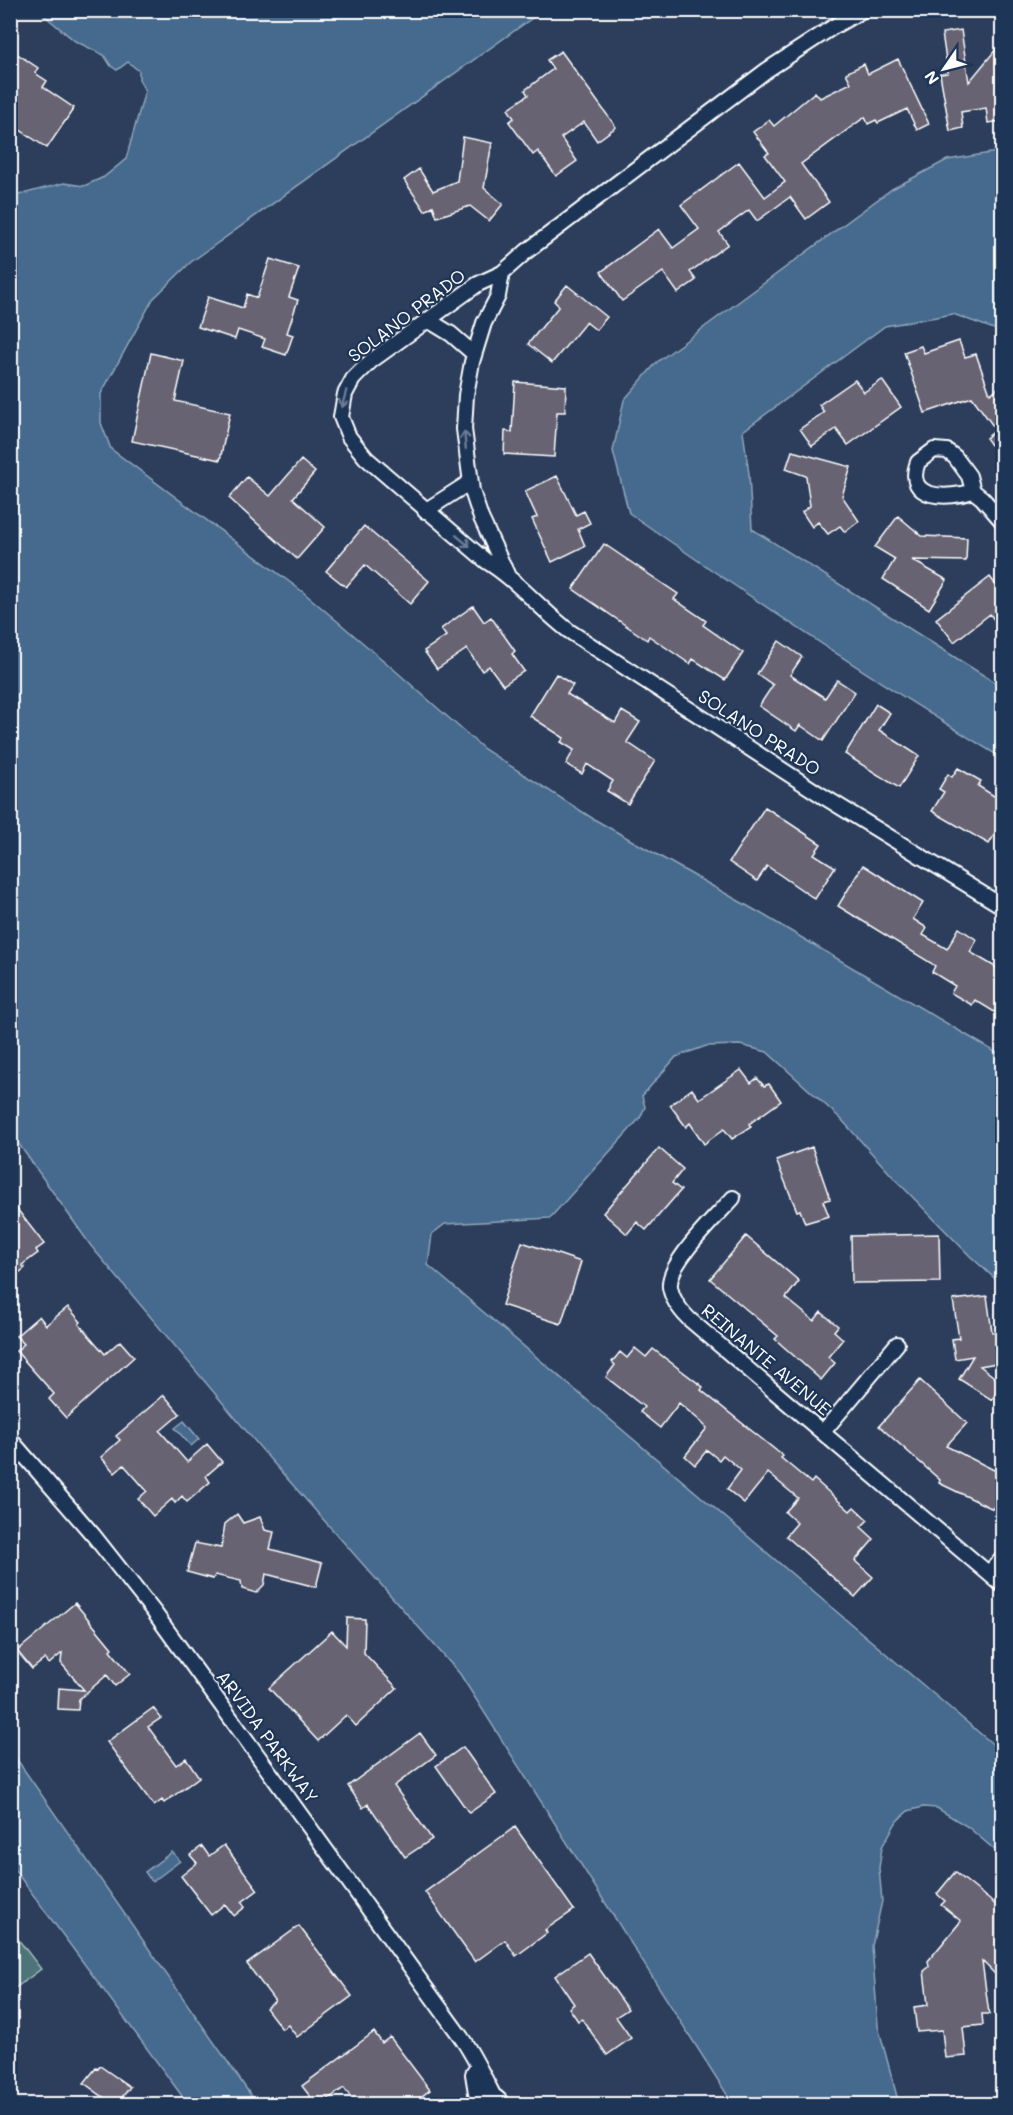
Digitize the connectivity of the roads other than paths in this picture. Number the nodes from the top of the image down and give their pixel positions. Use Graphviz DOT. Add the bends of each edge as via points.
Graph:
graph roads {
  1 [pos="863,10"];
  2 [pos="502,273"];
  3 [pos="428,320"];
  4 [pos="474,354"];
  5 [pos="470,482"];
  6 [pos="973,491"];
  7 [pos="425,511"];
  8 [pos="1002,521"];
  9 [pos="507,574"];
  10 [pos="1002,906"];
  11 [pos="733,1198"];
  12 [pos="897,1344"];
  13 [pos="823,1432"];
  14 [pos="10,1439"];
  15 [pos="1002,1557"];
  16 [pos="989,1573"];
  17 [pos="1002,1585"];
  18 [pos="477,2068"];
  19 [pos="498,2100"];
  20 [pos="475,2102"];
  1 -- 2 [label="street, SOLANO PRADO" via="767,70"];
  2 -- 3 [label="street, SOLANO PRADO" via="478,284"];
  2 -- 4 [label="street, SOLANO PRADO" via="498,296"];
  3 -- 4 [label="street"];
  3 -- 7 [label="street, SOLANO PRADO, one-way" via="371,361 353,379 345,394 341,417 358,450"];
  5 -- 4 [label="street, SOLANO PRADO, one-way" via="464,429"];
  5 -- 7 [label="street"];
  5 -- 9 [label="street, SOLANO PRADO"];
  6 -- 8 [label="street"];
  7 -- 9 [label="street, SOLANO PRADO, one-way"];
  9 -- 10 [label="street, SOLANO PRADO" via="543,611 582,640 820,795"];
  11 -- 13 [label="street, REINANTE AVENUE" via="679,1259 670,1279 672,1296 688,1319"];
  12 -- 13 [label="street, REINANTE AVENUE"];
  13 -- 16 [label="street, REINANTE AVENUE"];
  14 -- 18 [label="street, ARVIDA PARKWAY" via="154,1612 461,2037"];
  15 -- 16 [label="street"];
  16 -- 17 [label="street, REINANTE AVENUE"];
  18 -- 19 [label="street, ARVIDA PARKWAY"];
  18 -- 20 [label="street, ARVIDA PARKWAY" via="473,2074"];
  19 -- 20 [label="street, ARVIDA PARKWAY" via="483,2095"];
}
